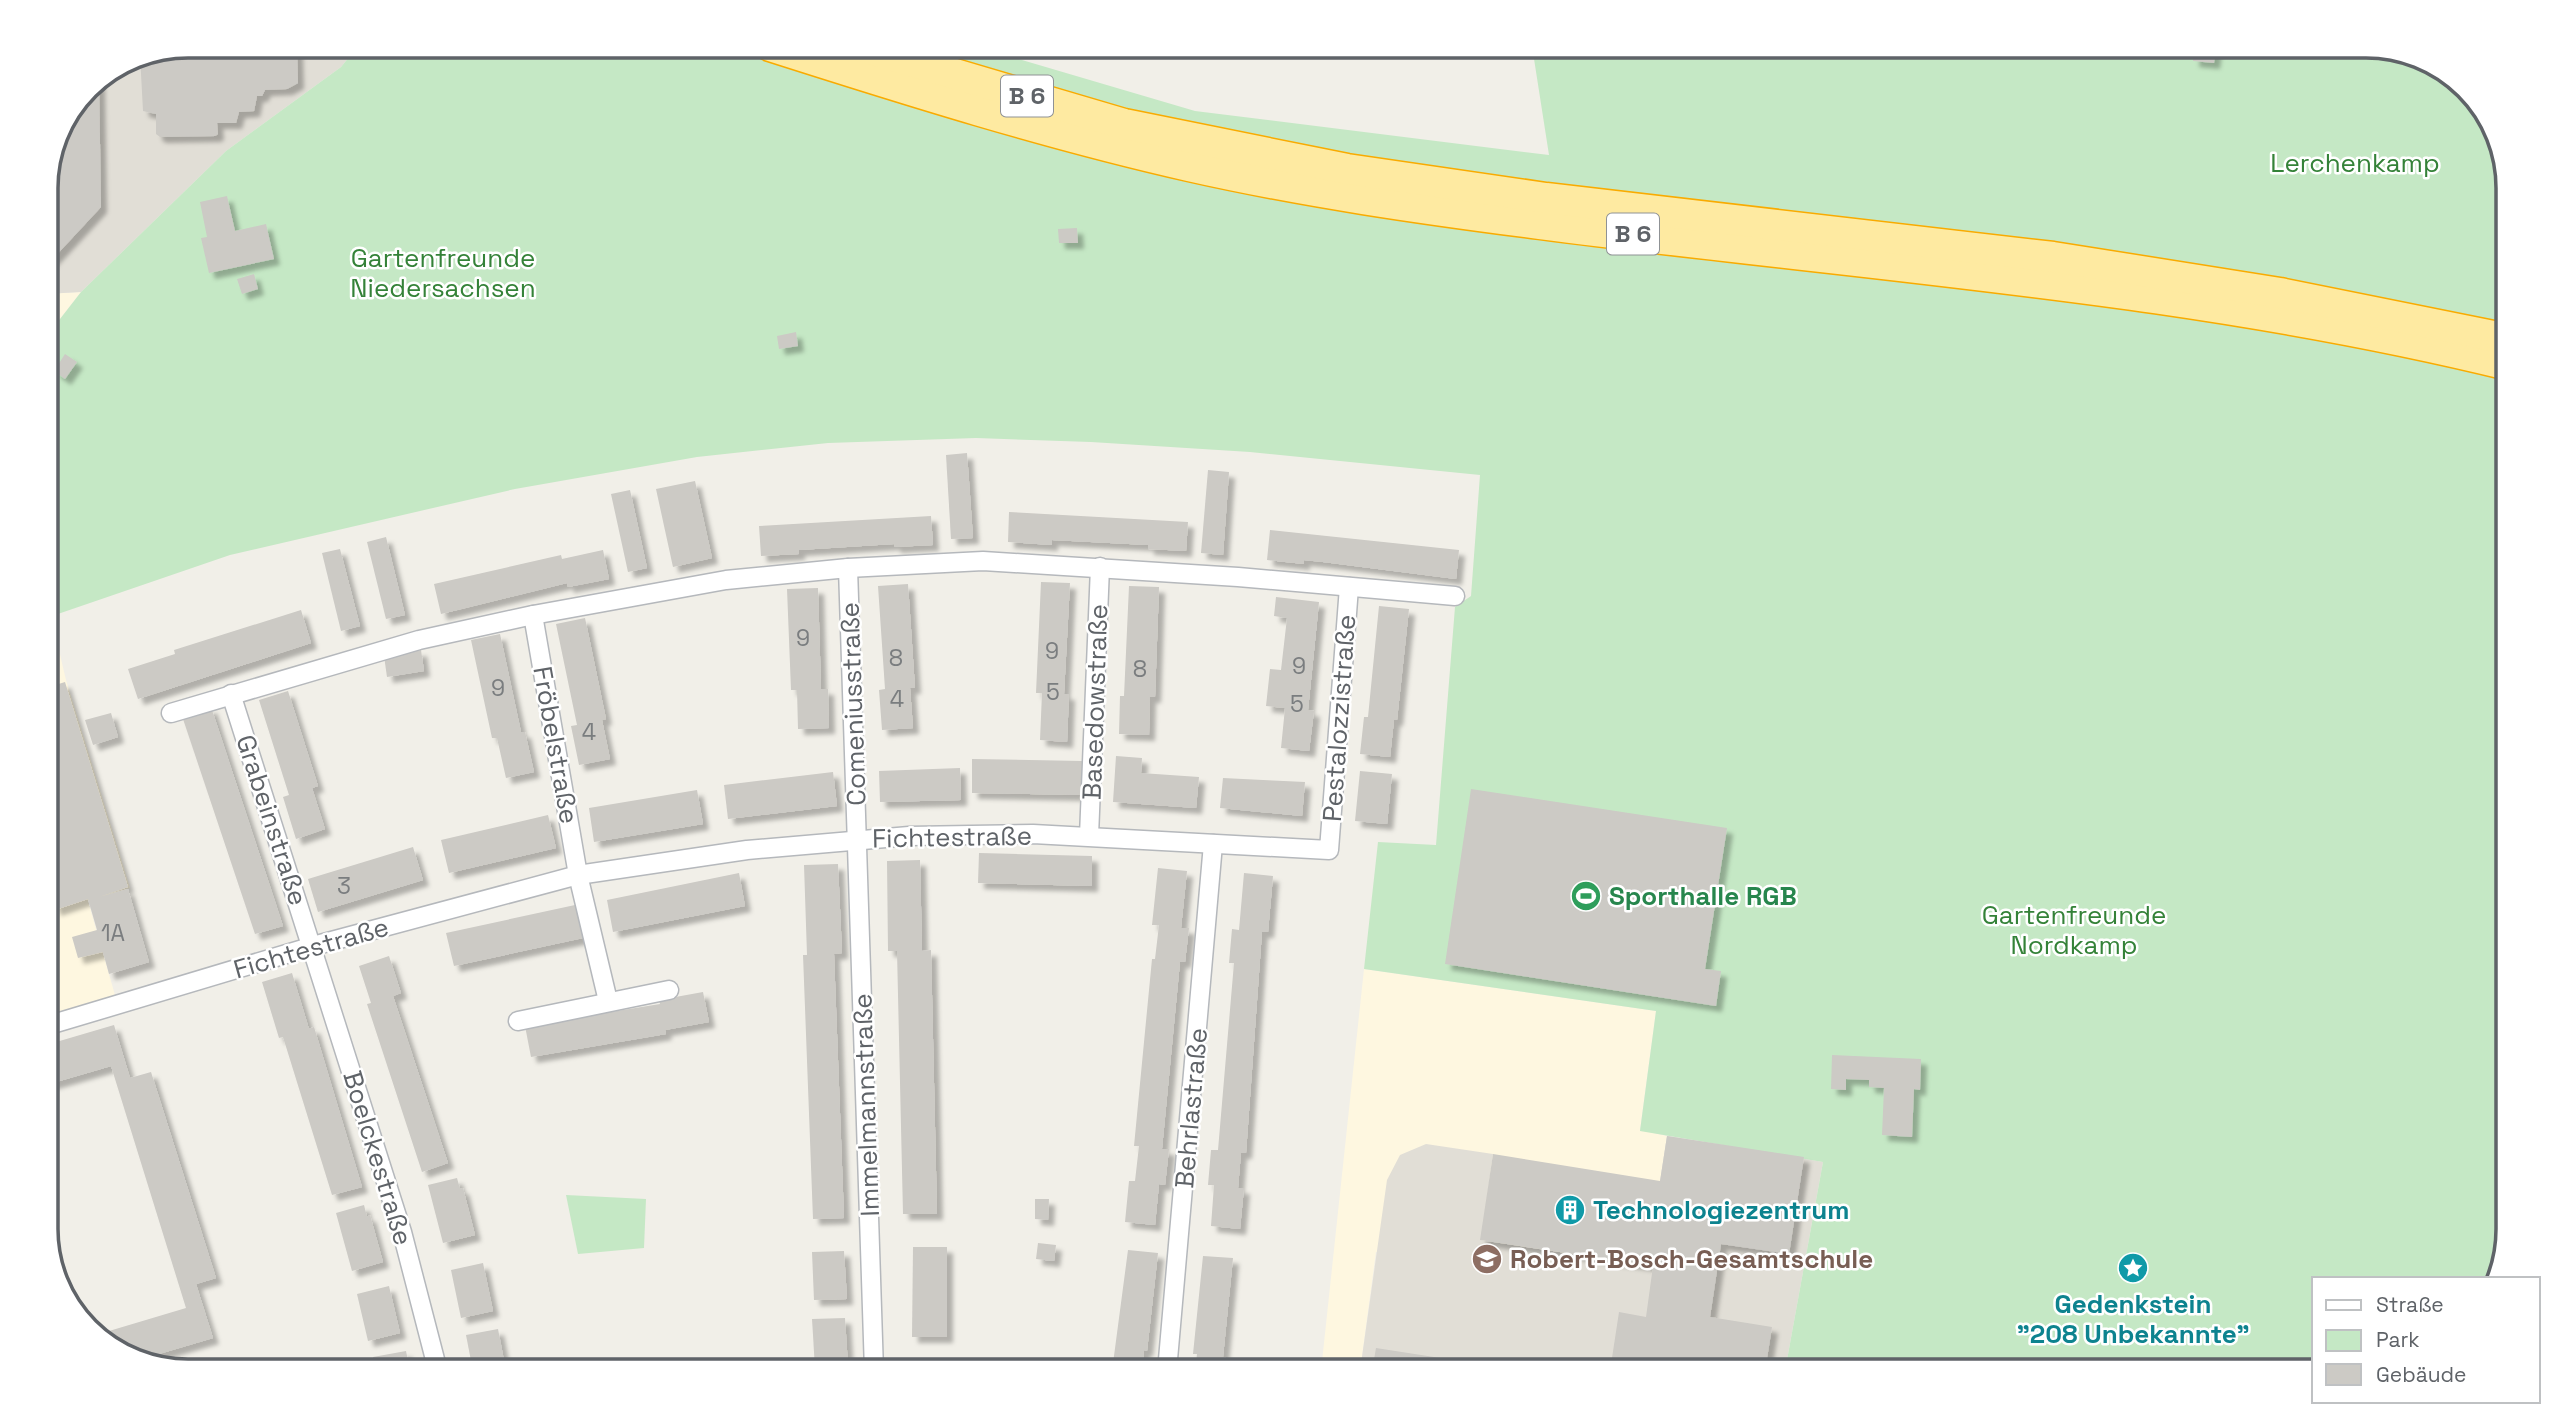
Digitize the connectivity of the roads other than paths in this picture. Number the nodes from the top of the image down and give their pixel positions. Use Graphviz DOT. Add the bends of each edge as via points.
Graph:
graph roads {
  1 [pos="810,58"];
  2 [pos="901,58"];
  3 [pos="2496,337"];
  4 [pos="2496,362"];
  5 [pos="983,561"];
  6 [pos="1100,567"];
  7 [pos="848,568"];
  8 [pos="1238,577"];
  9 [pos="1349,587"];
  10 [pos="1455,596"];
  11 [pos="533,615"];
  12 [pos="231,694"];
  13 [pos="170,713"];
  14 [pos="1089,836"];
  15 [pos="858,839"];
  16 [pos="1213,844"];
  17 [pos="1329,850"];
  18 [pos="578,875"];
  19 [pos="313,946"];
  20 [pos="669,990"];
  21 [pos="608,1001"];
  22 [pos="518,1021"];
  23 [pos="58,1022"];
  24 [pos="435,1359"];
  25 [pos="874,1359"];
  26 [pos="1168,1359"];
  1 -- 4 [label="highway, B 6" via="1023,122 1169,161 1250,177 1541,224 2174,301"];
  2 -- 3 [label="highway, B 6" via="1124,124 1347,169 1546,198 2065,259 2307,298"];
  5 -- 6 [label="street, Basedowstraße"];
  5 -- 7 [label="street, Comeniusstraße"];
  6 -- 8 [label="street, Basedowstraße"];
  6 -- 14 [label="street, Basedowstraße"];
  7 -- 11 [label="street, Comeniusstraße" via="726,580"];
  7 -- 15 [label="street, Comeniusstraße"];
  8 -- 9 [label="street, Pestalozzistraße"];
  9 -- 10 [label="street, Pestalozzistraße"];
  9 -- 17 [label="street, Pestalozzistraße"];
  11 -- 12 [label="street" via="419,640"];
  11 -- 18 [label="street, Fröbelstraße"];
  12 -- 13 [label="street"];
  12 -- 19 [label="street, Grabeinstraße"];
  14 -- 15 [label="street, Fichtestraße"];
  14 -- 16 [label="street, Fichtestraße"];
  15 -- 18 [label="street, Fichtestraße"];
  15 -- 25 [label="street, Immelmannstraße"];
  16 -- 17 [label="street, Fichtestraße"];
  16 -- 26 [label="street, Behrlastraße"];
  18 -- 19 [label="street, Fichtestraße"];
  18 -- 21 [label="street"];
  19 -- 23 [label="street, Fichtestraße"];
  19 -- 24 [label="street, Boelckestraße" via="402,1232"];
  20 -- 21 [label="street"];
  21 -- 22 [label="street"];
}
